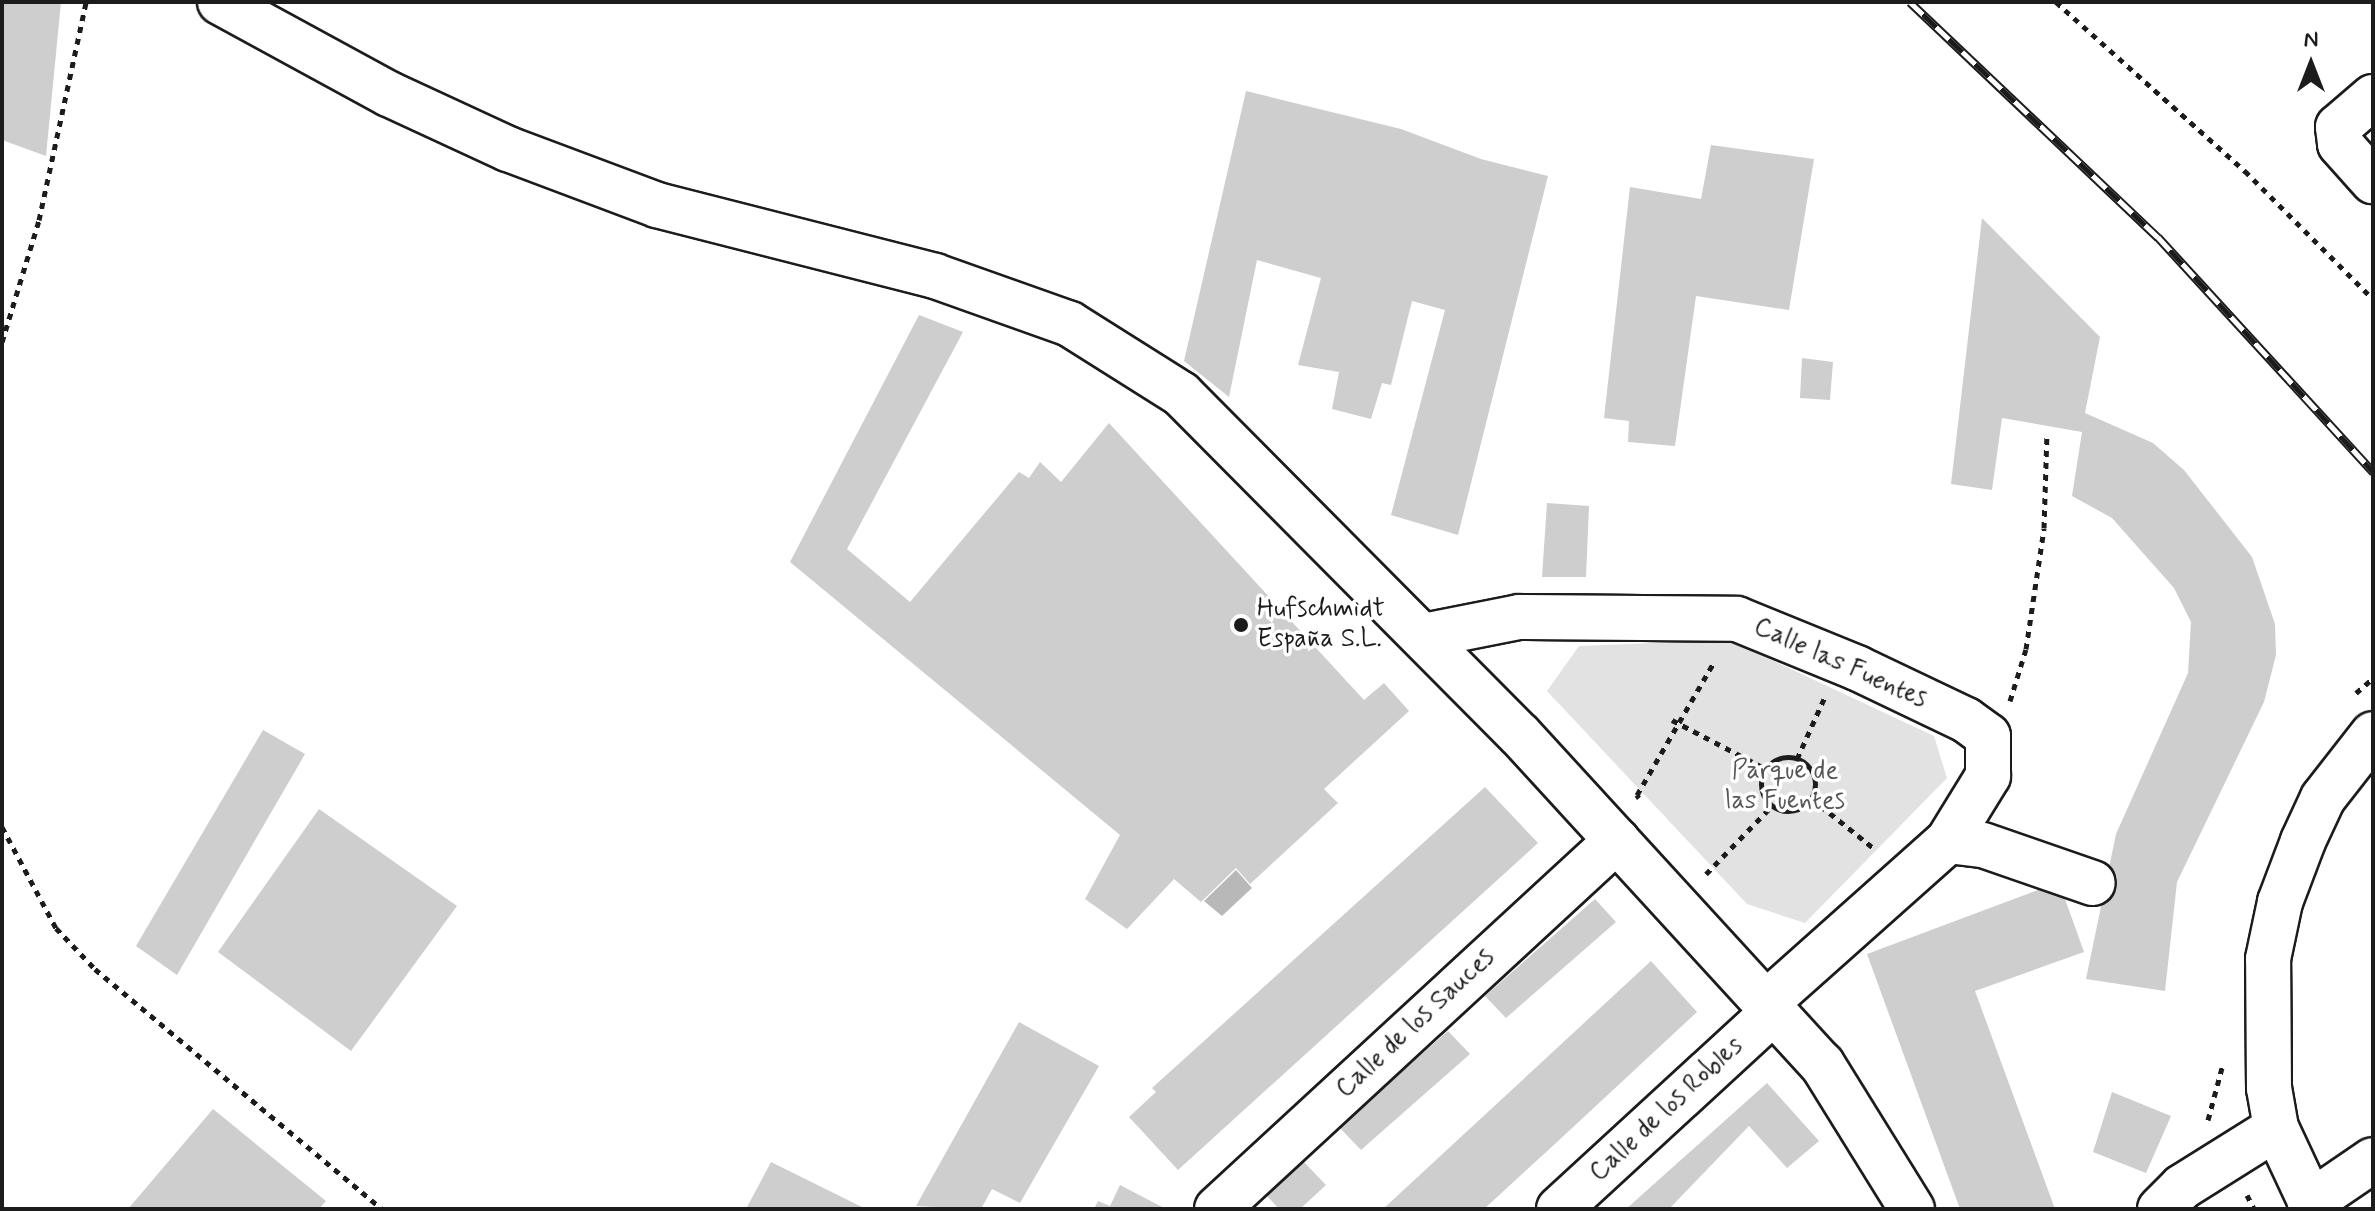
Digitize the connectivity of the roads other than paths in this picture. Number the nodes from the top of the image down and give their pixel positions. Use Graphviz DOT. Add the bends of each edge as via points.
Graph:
graph roads {
  1 [pos="220,2"];
  2 [pos="2373,97"];
  3 [pos="2373,181"];
  4 [pos="1423,636"];
  5 [pos="2373,734"];
  6 [pos="1617,840"];
  7 [pos="1948,841"];
  8 [pos="2093,883"];
  9 [pos="1770,1007"];
  10 [pos="2276,1128"];
  11 [pos="2373,1160"];
  12 [pos="2312,1206"];
  13 [pos="1217,1209"];
  14 [pos="1559,1209"];
  15 [pos="1912,1209"];
  16 [pos="2160,1209"];
  1 -- 4 [label="street" via="376,87 508,149 657,205 935,276 1070,324 1181,394"];
  2 -- 3 [label="street" via="2338,127 2340,144"];
  4 -- 6 [label="street"];
  4 -- 7 [label="street, Calle las Fuentes" via="1519,617 1737,619 1840,661 1966,720 1988,736 1988,776"];
  5 -- 10 [label="street" via="2323,798 2280,902 2268,959 2265,1031"];
  6 -- 9 [label="street"];
  6 -- 13 [label="street, Calle de los Sauces"];
  7 -- 8 [label="street" via="1983,845"];
  7 -- 9 [label="street"];
  9 -- 14 [label="street, Calle de los Robles"];
  9 -- 15 [label="street" via="1822,1064"];
  10 -- 12 [label="street"];
  10 -- 16 [label="street" via="2182,1187"];
  11 -- 12 [label="street"];
}
